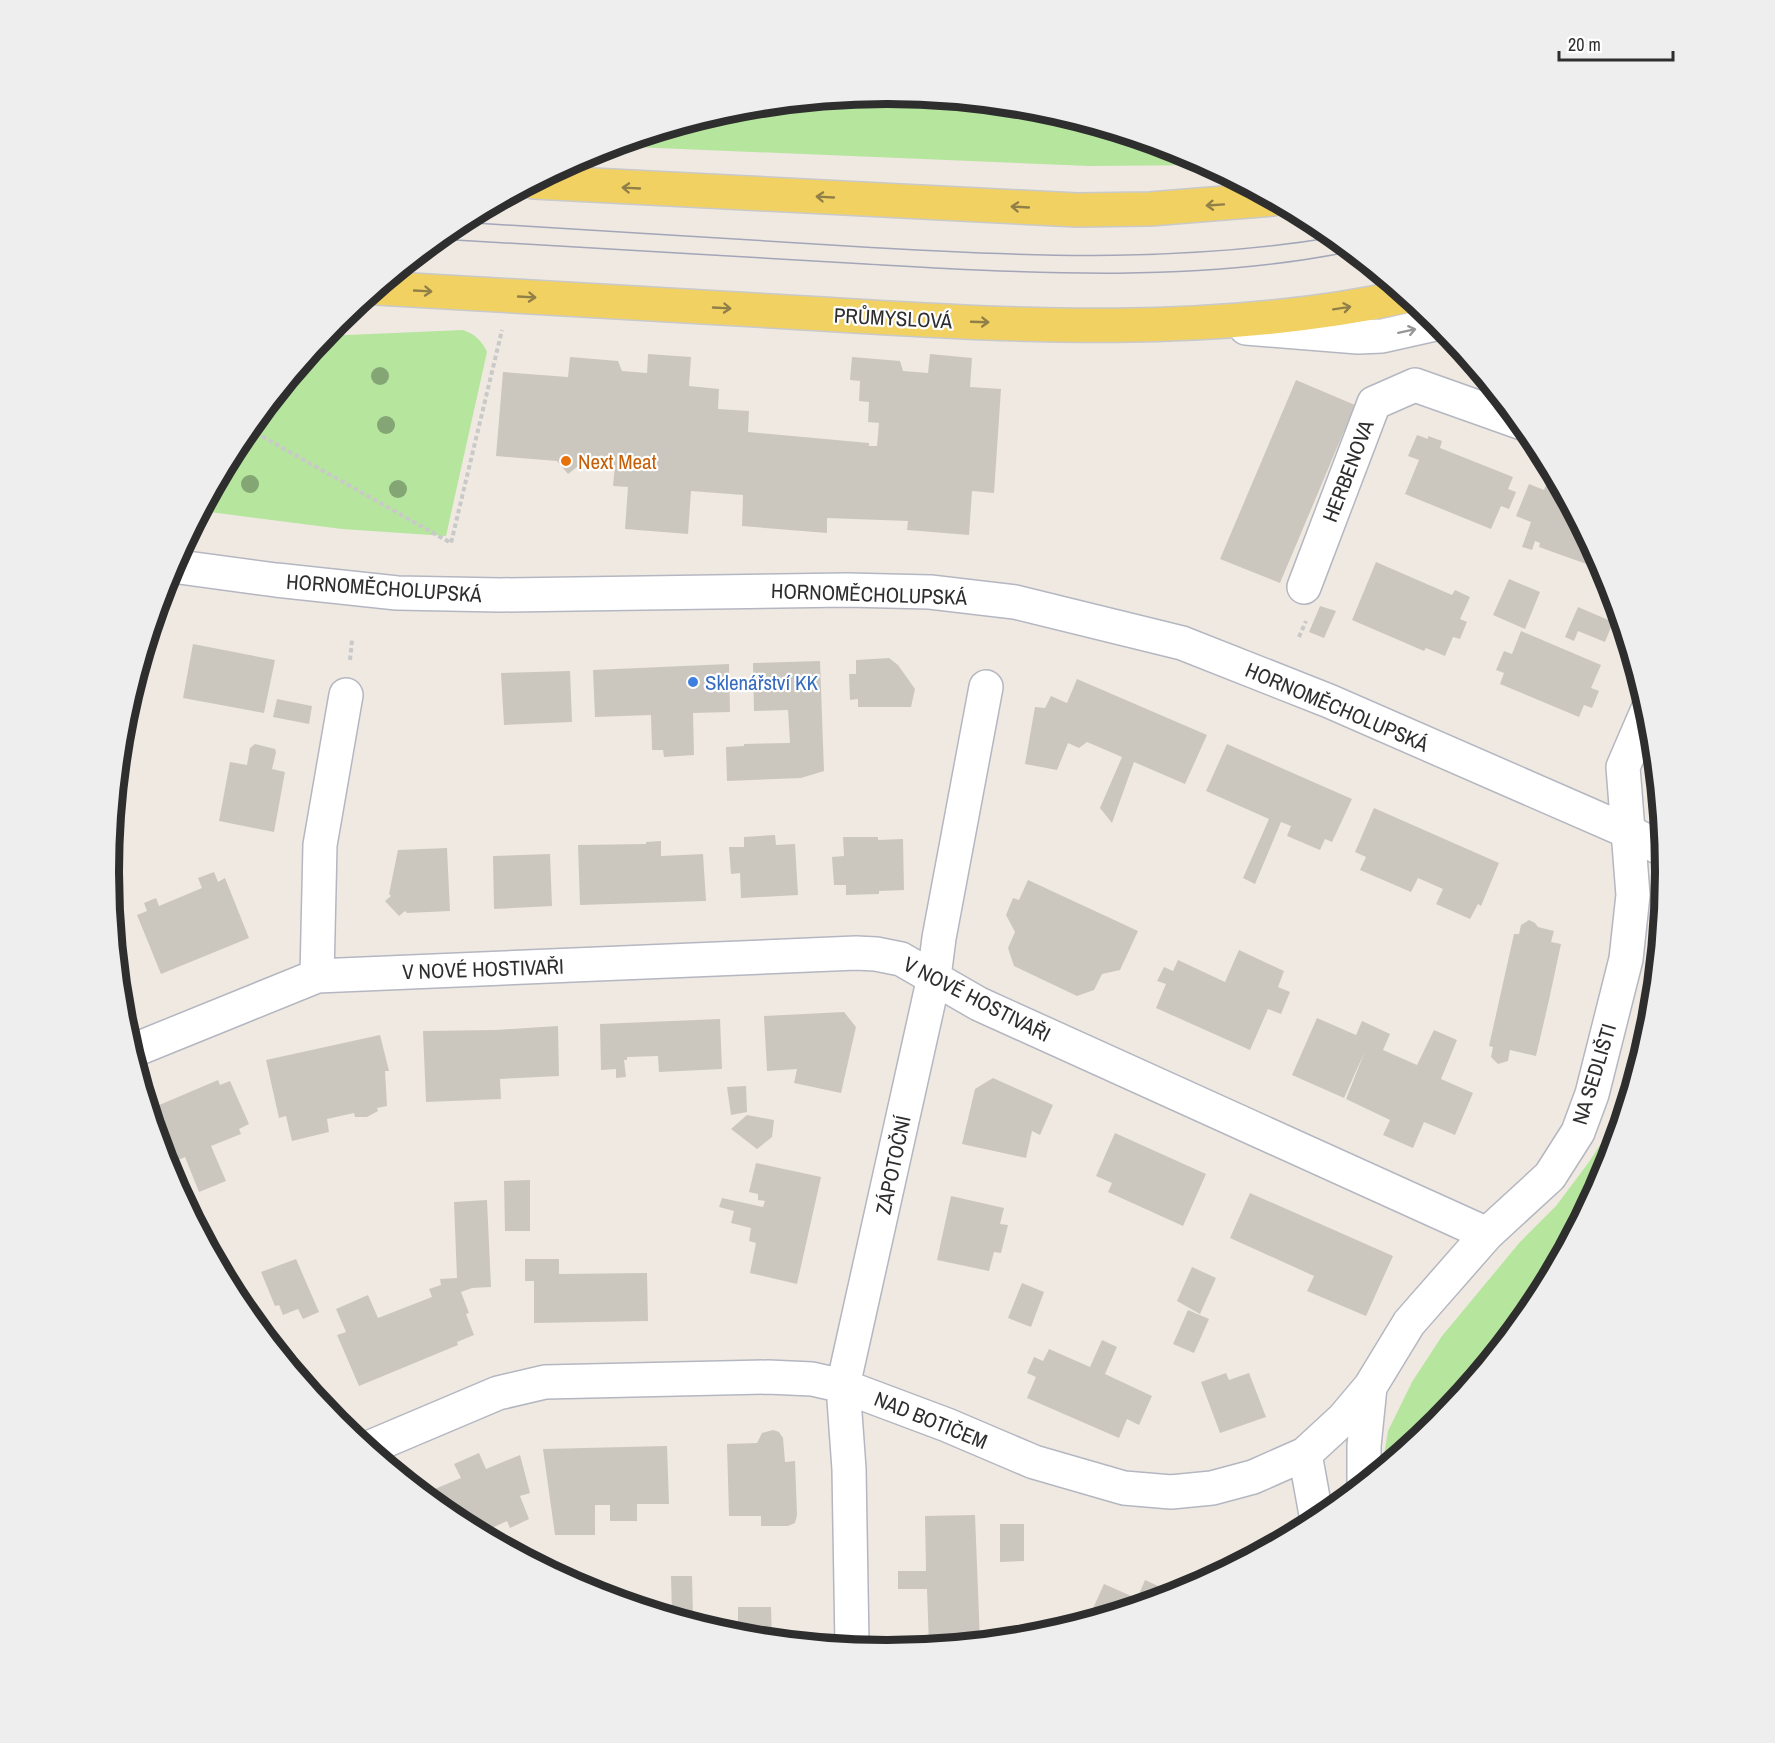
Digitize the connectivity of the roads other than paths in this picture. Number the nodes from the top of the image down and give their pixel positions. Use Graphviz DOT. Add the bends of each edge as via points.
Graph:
graph roads {
  1 [pos="549,183"];
  2 [pos="1260,200"];
  3 [pos="388,289"];
  4 [pos="1398,298"];
  5 [pos="1181,323"];
  6 [pos="1429,326"];
  7 [pos="1507,418"];
  8 [pos="183,567"];
  9 [pos="1304,587"];
  10 [pos="986,687"];
  11 [pos="346,695"];
  12 [pos="1641,724"];
  13 [pos="1629,832"];
  14 [pos="1654,845"];
  15 [pos="317,976"];
  16 [pos="934,978"];
  17 [pos="141,1048"];
  18 [pos="1487,1234"];
  19 [pos="843,1386"];
  20 [pos="1370,1387"];
  21 [pos="376,1445"];
  22 [pos="1305,1454"];
  23 [pos="1365,1473"];
  24 [pos="1315,1509"];
  25 [pos="852,1639"];
  2 -- 1 [label="main road, one-way" via="1077,210"];
  3 -- 5 [label="main road, PRŮMYSLOVÁ, one-way" via="944,321"];
  5 -- 4 [label="main road, PRŮMYSLOVÁ, one-way" via="1281,316"];
  5 -- 6 [label="street, one-way" via="1358,337"];
  7 -- 9 [label="street, HERBENOVA" via="1415,385 1374,403"];
  8 -- 13 [label="street, HORNOMĚCHOLUPSKÁ" via="397,593 500,596 848,590 930,592 1015,602 1182,643 1329,701"];
  10 -- 16 [label="street, ZÁPOTOČNÍ"];
  11 -- 15 [label="street" via="320,845"];
  12 -- 13 [label="street, NA SEDLIŠTI" via="1623,767"];
  13 -- 14 [label="street, HORNOMĚCHOLUPSKÁ"];
  13 -- 18 [label="street, NA SEDLIŠTI" via="1633,895 1626,959 1592,1094 1578,1132 1550,1176"];
  15 -- 16 [label="street, V NOVÉ HOSTIVAŘI" via="856,953 901,959"];
  15 -- 17 [label="street, V NOVÉ HOSTIVAŘI"];
  16 -- 18 [label="street, V NOVÉ HOSTIVAŘI" via="979,1004"];
  16 -- 19 [label="street, ZÁPOTOČNÍ"];
  18 -- 20 [label="street, NA SEDLIŠTI" via="1409,1323"];
  19 -- 21 [label="street, NAD BOTIČEM" via="812,1378 768,1377 545,1382 498,1393"];
  19 -- 22 [label="street, NAD BOTIČEM" via="1034,1462 1124,1488 1171,1492 1212,1488 1253,1477"];
  19 -- 25 [label="street, ZÁPOTOČNÍ" via="849,1469"];
  20 -- 22 [label="street, NAD BOTIČEM"];
  20 -- 23 [label="street"];
  22 -- 24 [label="street"];
}
